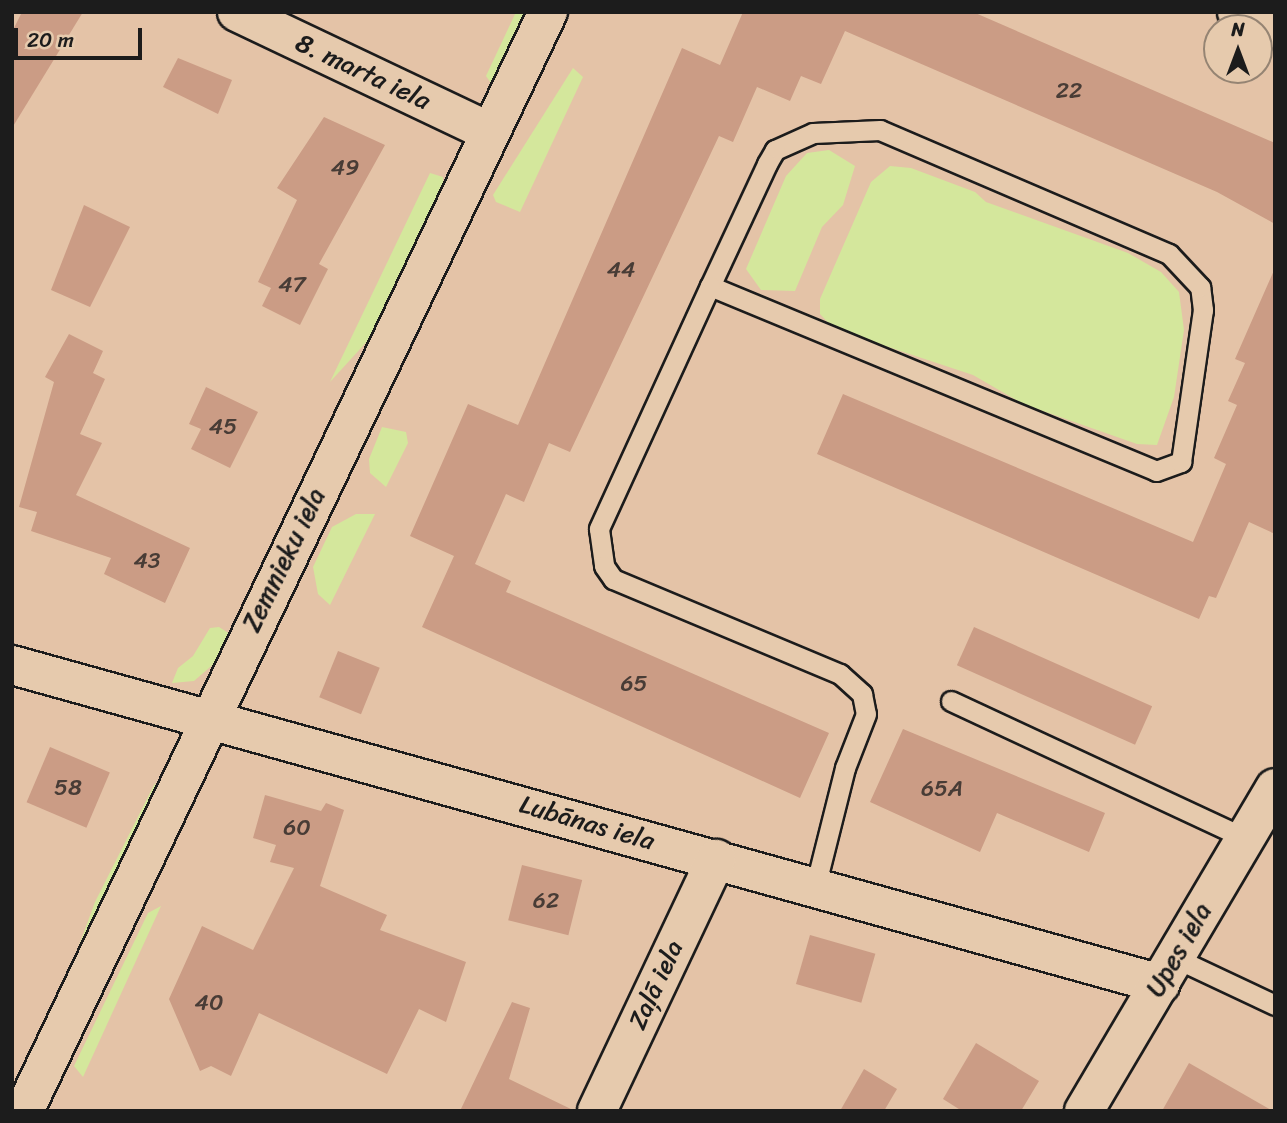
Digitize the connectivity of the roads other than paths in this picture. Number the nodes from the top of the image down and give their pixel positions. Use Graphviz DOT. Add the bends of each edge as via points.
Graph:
graph roads {
  1 [pos="237,12"];
  2 [pos="548,12"];
  3 [pos="1237,12"];
  4 [pos="1275,29"];
  5 [pos="490,132"];
  6 [pos="710,286"];
  7 [pos="12,665"];
  8 [pos="951,701"];
  9 [pos="209,718"];
  10 [pos="1275,789"];
  11 [pos="1245,838"];
  12 [pos="716,859"];
  13 [pos="815,887"];
  14 [pos="1167,970"];
  15 [pos="1275,1005"];
  16 [pos="24,1111"];
  17 [pos="597,1111"];
  18 [pos="1084,1111"];
  1 -- 5 [label="street, 8. marta iela"];
  2 -- 5 [label="street, Zemnieku iela"];
  3 -- 4 [label="street"];
  5 -- 9 [label="street, Zemnieku iela"];
  6 -- 6 [label="lane" via="775,150 813,133 880,130 1169,254 1187,270 1200,287 1203,310 1181,462 1156,471 1136,464"];
  6 -- 13 [label="lane" via="599,528 604,566 613,579 839,674 862,694 866,714 845,768"];
  7 -- 9 [label="street, Lubānas iela"];
  8 -- 11 [label="lane"];
  9 -- 12 [label="street, Lubānas iela"];
  9 -- 16 [label="street, Zemnieku iela"];
  10 -- 11 [label="street, Upes iela"];
  11 -- 14 [label="street, Upes iela"];
  12 -- 13 [label="street, Lubānas iela"];
  12 -- 17 [label="street, Zaļā iela"];
  13 -- 14 [label="street, Lubānas iela"];
  14 -- 15 [label="lane"];
  14 -- 18 [label="street, Upes iela"];
}
